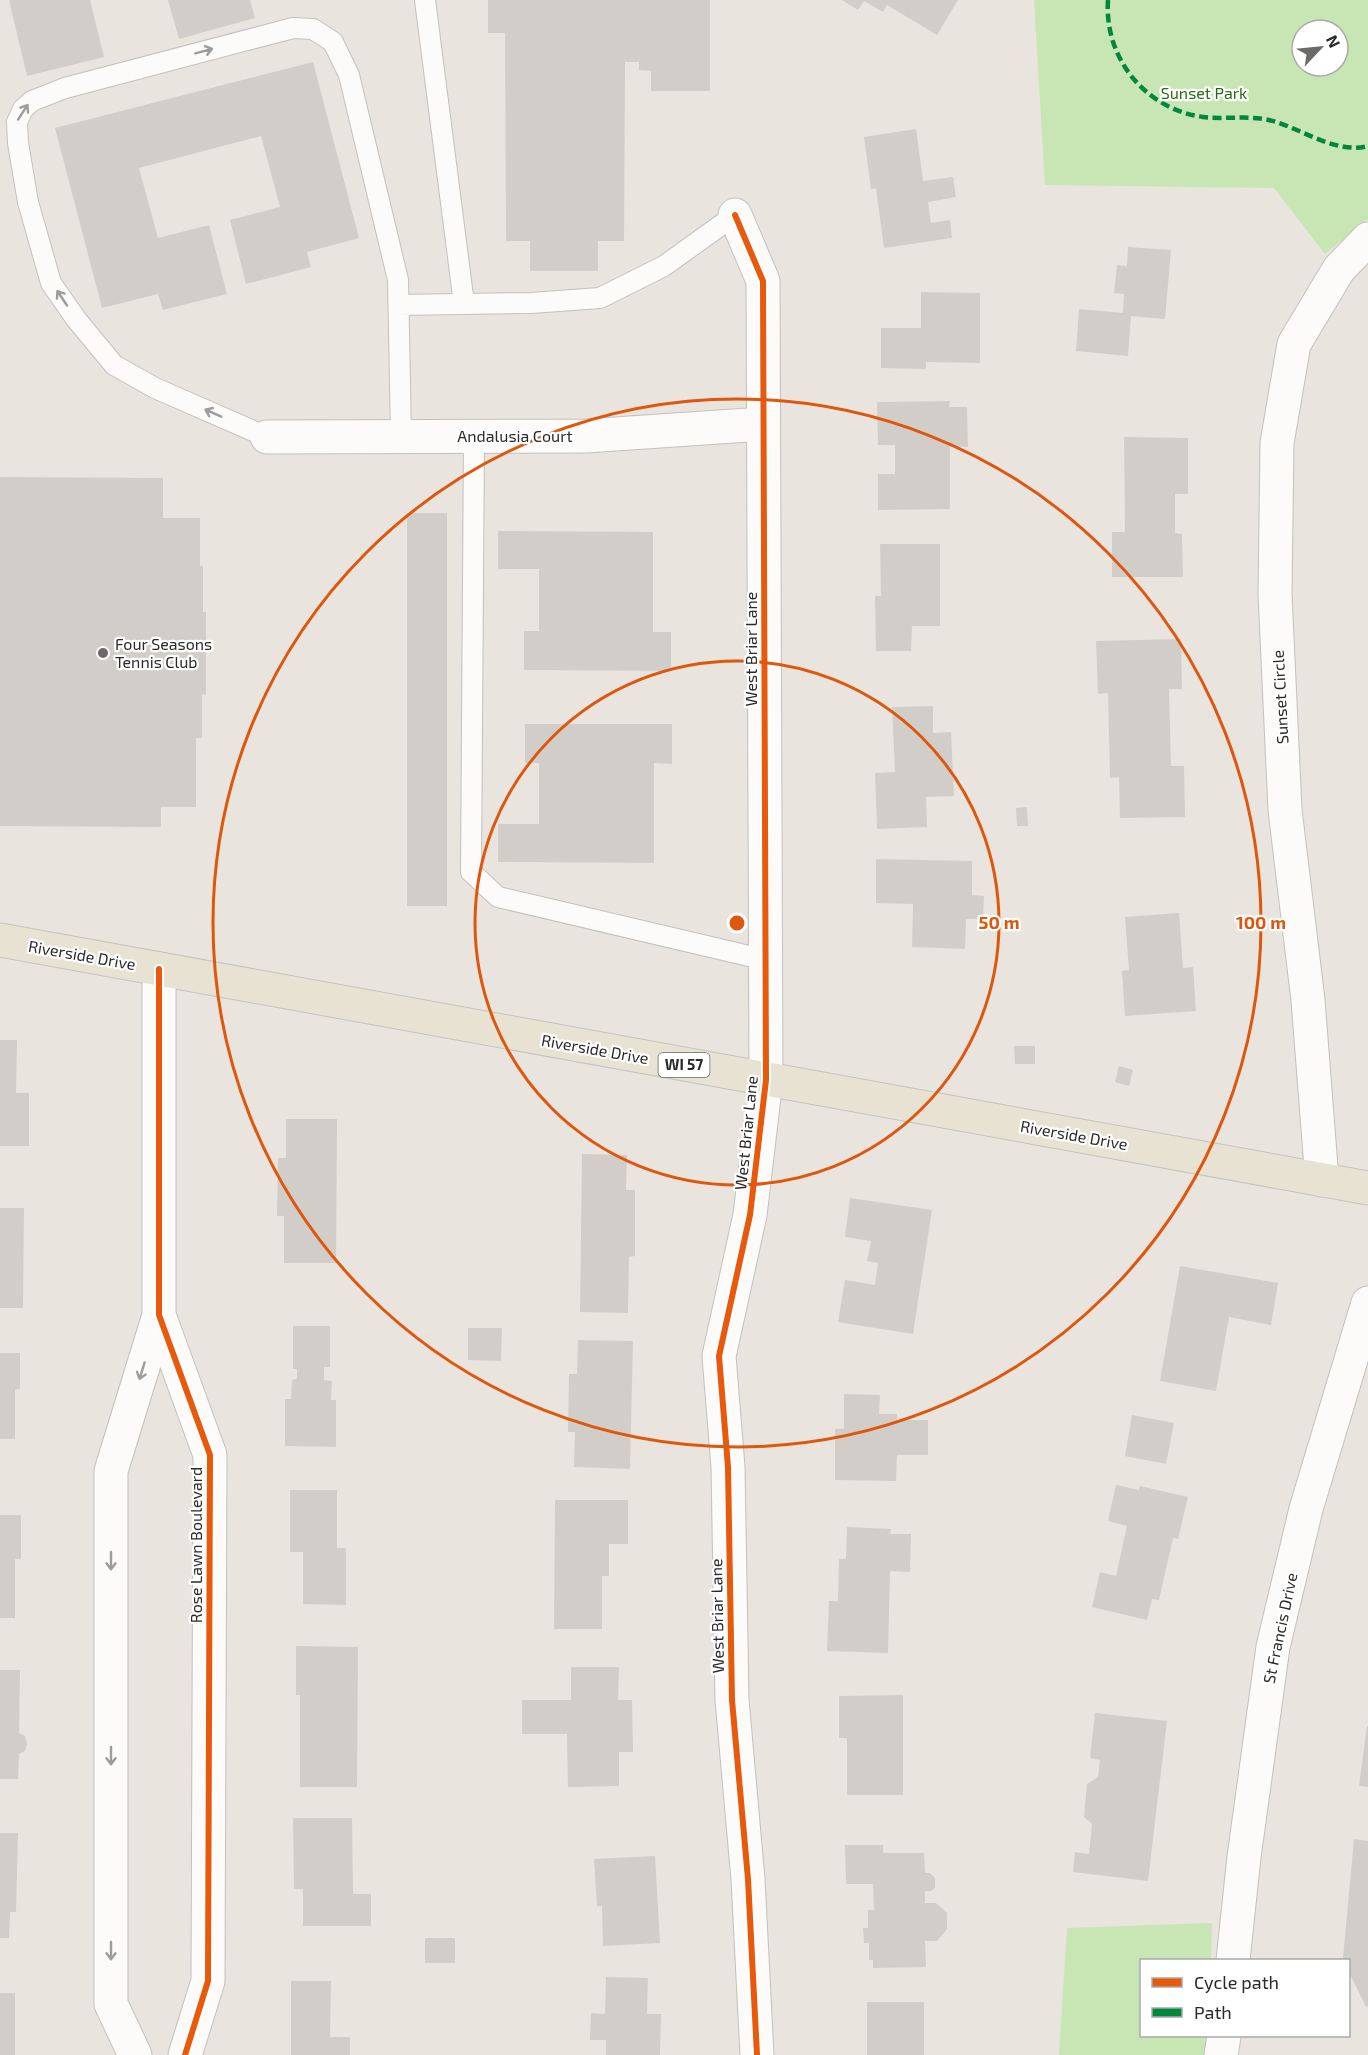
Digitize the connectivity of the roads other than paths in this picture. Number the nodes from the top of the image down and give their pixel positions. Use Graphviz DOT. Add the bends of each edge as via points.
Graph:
graph roads {
  1 [pos="425,0"];
  2 [pos="735,215"];
  3 [pos="1368,238"];
  4 [pos="464,304"];
  5 [pos="399,305"];
  6 [pos="763,424"];
  7 [pos="401,436"];
  8 [pos="474,436"];
  9 [pos="267,437"];
  10 [pos="0,940"];
  11 [pos="766,960"];
  12 [pos="159,969"];
  13 [pos="766,1080"];
  14 [pos="1322,1180"];
  15 [pos="1368,1188"];
  16 [pos="1368,1303"];
  17 [pos="159,1315"];
  18 [pos="1233,1959"];
  19 [pos="1224,2037"];
  20 [pos="135,2055"];
  21 [pos="185,2055"];
  22 [pos="757,2055"];
  23 [pos="1221,2055"];
  1 -- 4 [label="lane"];
  2 -- 4 [label="lane" via="664,266 600,298"];
  2 -- 6 [label="street, West Briar Lane" via="763,281"];
  3 -- 14 [label="street, Sunset Circle" via="1338,269 1294,344 1277,443 1275,594 1286,810 1308,1000"];
  4 -- 5 [label="lane"];
  5 -- 7 [label="lane"];
  9 -- 5 [label="lane, one-way" via="155,388 114,365 76,319 51,283 28,202 18,142 17,122 23,109 32,100 65,88 293,28 313,29 333,42 349,75 398,280"];
  6 -- 8 [label="street, Andalusia Court" via="586,436"];
  6 -- 11 [label="street, West Briar Lane"];
  7 -- 8 [label="street, Andalusia Court"];
  7 -- 9 [label="street, Andalusia Court"];
  8 -- 11 [label="lane" via="471,872 498,897"];
  10 -- 12 [label="main road, Riverside Drive / WI 57"];
  11 -- 13 [label="street, West Briar Lane"];
  12 -- 13 [label="main road, Riverside Drive / WI 57"];
  12 -- 17 [label="street, Rose Lawn Boulevard"];
  13 -- 14 [label="main road, Riverside Drive / WI 57"];
  13 -- 22 [label="street, West Briar Lane" via="750,1215 719,1356 728,1467 732,1701 748,1879"];
  14 -- 15 [label="main road, Riverside Drive / WI 57"];
  16 -- 18 [label="street, St Francis Drive" via="1306,1509 1273,1647"];
  17 -- 20 [label="street, one-way" via="111,1471 111,2004"];
  17 -- 21 [label="street, Rose Lawn Boulevard" via="210,1455 208,1981"];
  19 -- 23 [label="street"];
}
